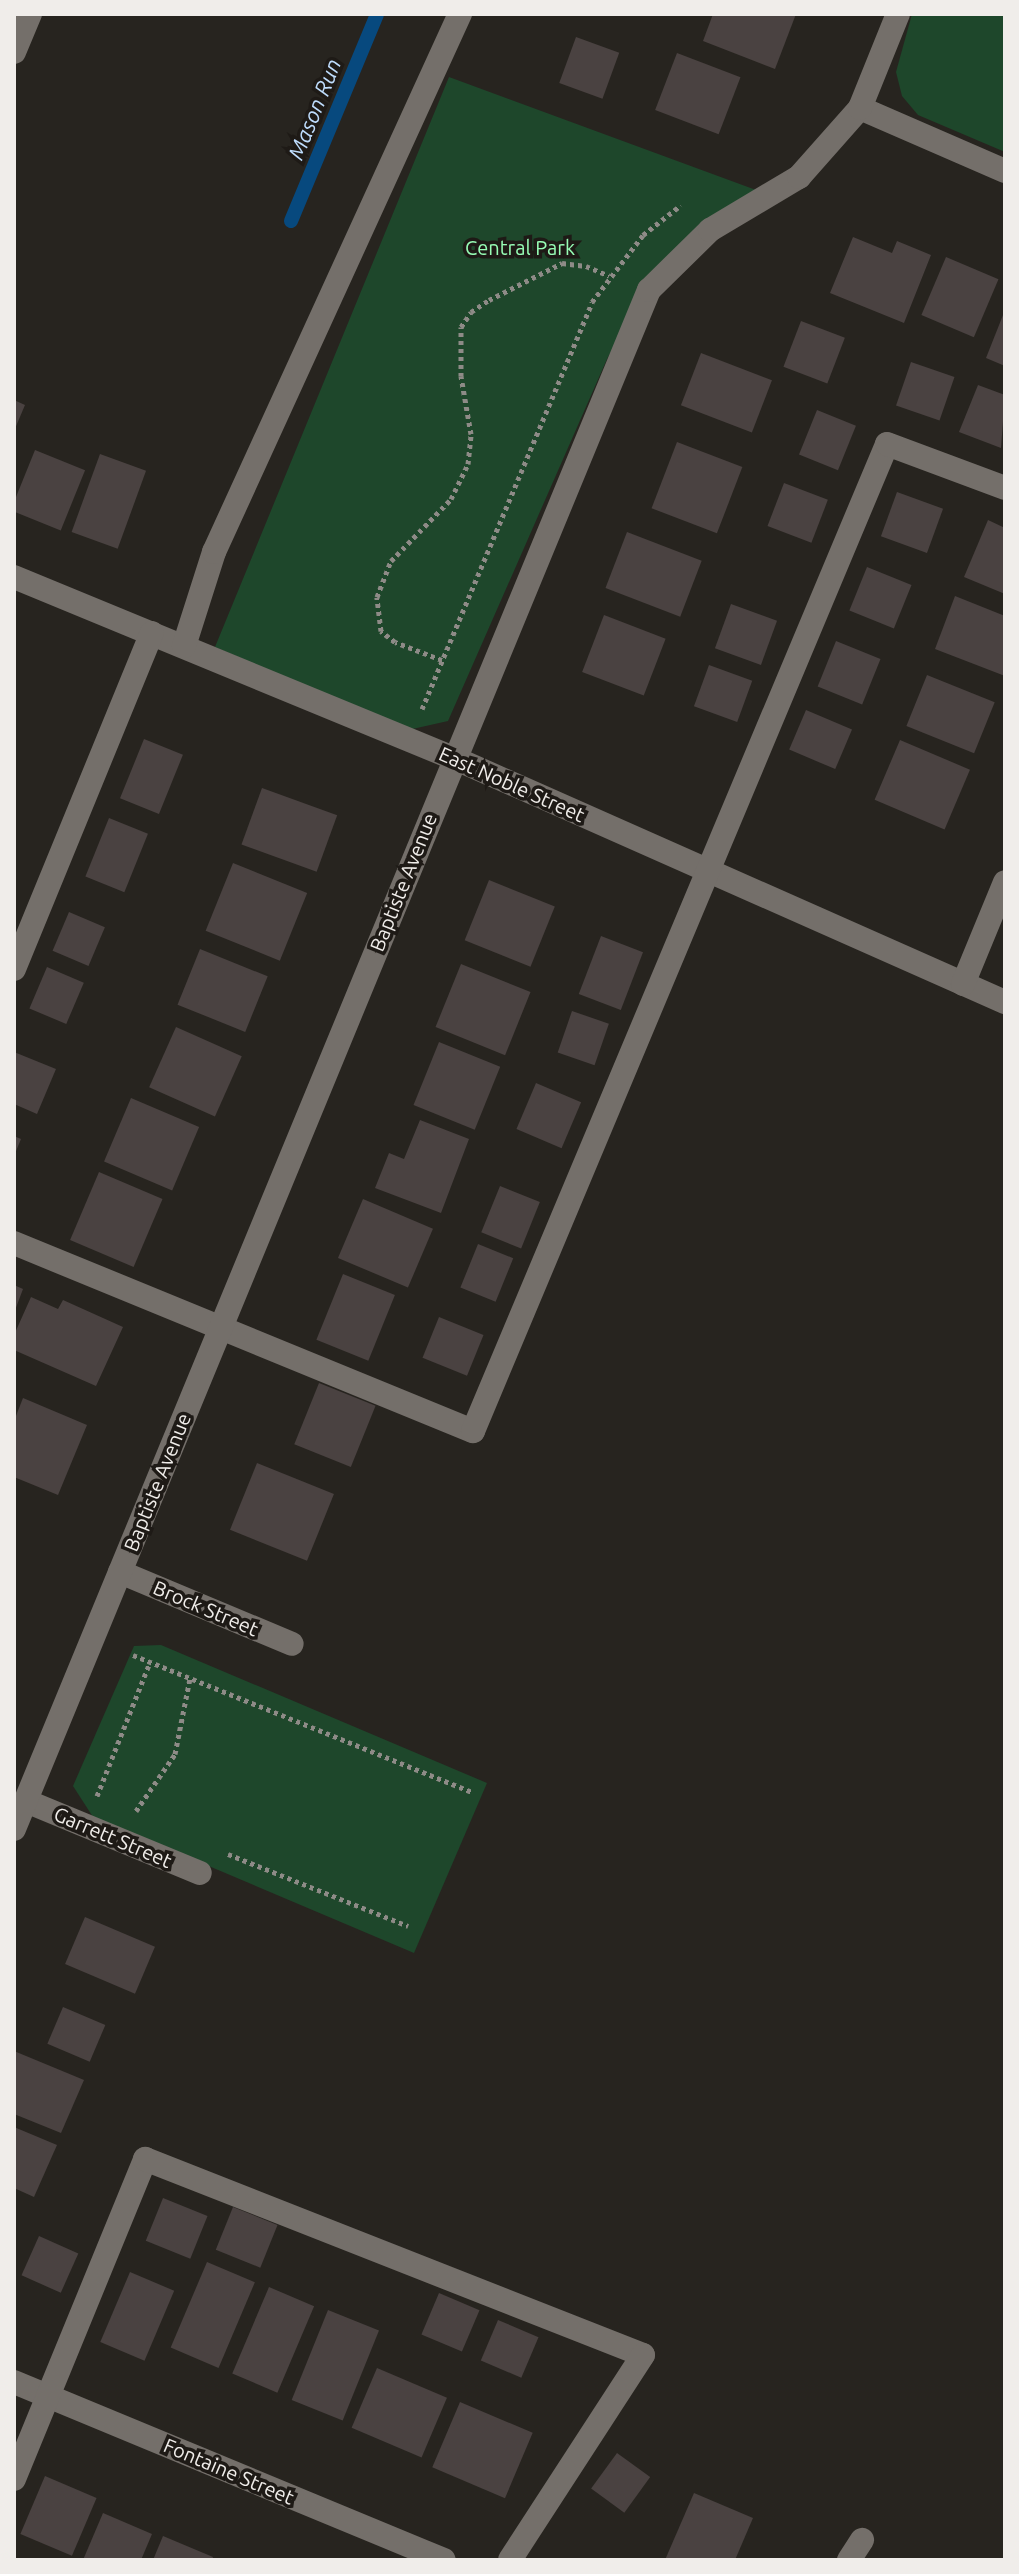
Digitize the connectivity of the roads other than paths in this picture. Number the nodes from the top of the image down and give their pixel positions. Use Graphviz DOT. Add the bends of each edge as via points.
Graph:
graph roads {
  1 [pos="30,14"];
  2 [pos="460,14"];
  3 [pos="898,14"];
  4 [pos="14,52"];
  5 [pos="860,108"];
  6 [pos="1005,171"];
  7 [pos="1005,488"];
  8 [pos="14,577"];
  9 [pos="152,633"];
  10 [pos="184,646"];
  11 [pos="454,758"];
  12 [pos="706,870"];
  13 [pos="1005,882"];
  14 [pos="14,969"];
  15 [pos="963,984"];
  16 [pos="1005,1002"];
  17 [pos="14,1243"];
  18 [pos="219,1331"];
  19 [pos="120,1572"];
  20 [pos="292,1644"];
  21 [pos="26,1801"];
  22 [pos="14,1829"];
  23 [pos="200,1873"];
  24 [pos="14,2382"];
  25 [pos="44,2395"];
  26 [pos="14,2479"];
  27 [pos="444,2560"];
  28 [pos="510,2560"];
  1 -- 4 [label="street"];
  2 -- 10 [label="street" via="214,552"];
  3 -- 5 [label="street, Baptiste Avenue"];
  5 -- 6 [label="street"];
  5 -- 11 [label="street, Baptiste Avenue" via="799,177 710,230 649,290"];
  7 -- 12 [label="street" via="887,444"];
  8 -- 9 [label="street, East Noble Street"];
  9 -- 10 [label="street, East Noble Street"];
  9 -- 14 [label="street"];
  10 -- 11 [label="street, East Noble Street"];
  11 -- 12 [label="street, East Noble Street"];
  11 -- 18 [label="street, Baptiste Avenue"];
  12 -- 15 [label="street, East Noble Street"];
  12 -- 18 [label="street" via="473,1431"];
  13 -- 15 [label="street"];
  15 -- 16 [label="street, East Noble Street"];
  17 -- 18 [label="street"];
  18 -- 19 [label="street, Baptiste Avenue"];
  19 -- 20 [label="street, Brock Street"];
  19 -- 21 [label="street, Baptiste Avenue"];
  21 -- 22 [label="street, Baptiste Avenue"];
  21 -- 23 [label="street, Garrett Street"];
  24 -- 25 [label="street, Fontaine Street"];
  25 -- 26 [label="street"];
  25 -- 27 [label="street, Fontaine Street"];
  25 -- 28 [label="street" via="145,2159 643,2355"];
}
